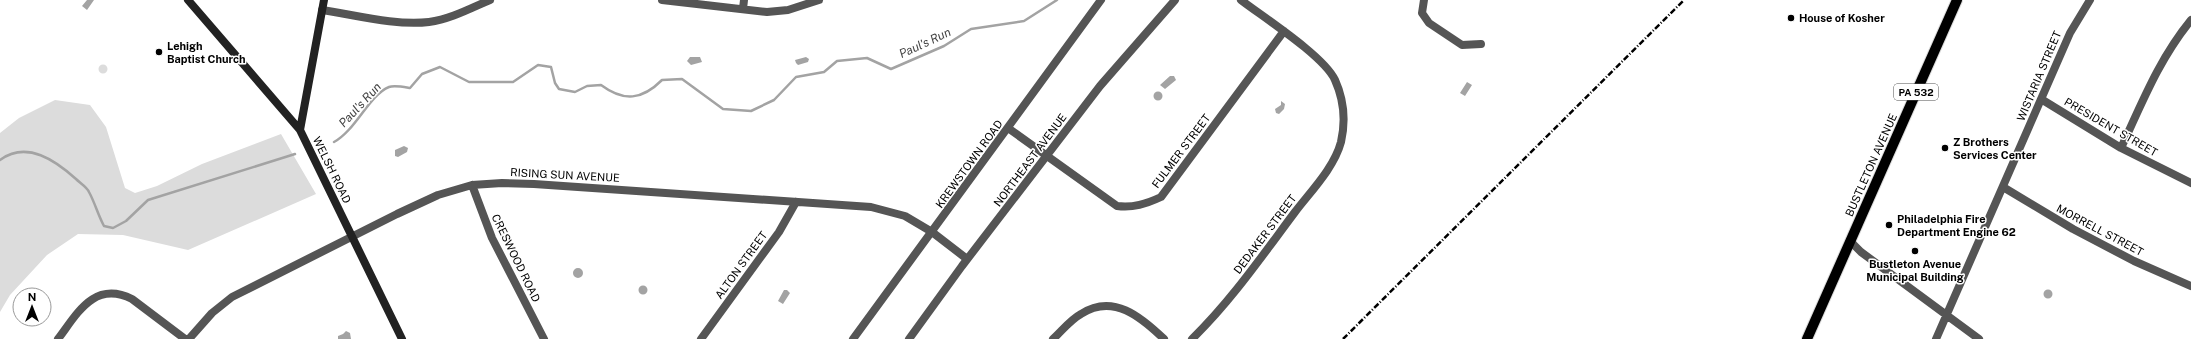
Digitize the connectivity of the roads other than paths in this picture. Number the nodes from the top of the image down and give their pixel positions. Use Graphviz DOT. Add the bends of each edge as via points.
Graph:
graph roads {
  1 [pos="188,0"];
  2 [pos="324,0"];
  3 [pos="490,0"];
  4 [pos="662,0"];
  5 [pos="744,0"];
  6 [pos="819,0"];
  7 [pos="1101,0"];
  8 [pos="1175,0"];
  9 [pos="1241,0"];
  10 [pos="1424,0"];
  11 [pos="1956,0"];
  12 [pos="2090,0"];
  13 [pos="322,10"];
  14 [pos="743,10"];
  15 [pos="2191,20"];
  16 [pos="1284,31"];
  17 [pos="1482,44"];
  18 [pos="2041,100"];
  19 [pos="1008,128"];
  20 [pos="300,130"];
  21 [pos="2121,148"];
  22 [pos="1047,157"];
  23 [pos="2191,183"];
  24 [pos="472,186"];
  25 [pos="2002,187"];
  26 [pos="796,202"];
  27 [pos="932,232"];
  28 [pos="352,236"];
  29 [pos="1850,241"];
  30 [pos="967,259"];
  31 [pos="2191,286"];
  32 [pos="1947,315"];
  33 [pos="58,339"];
  34 [pos="185,339"];
  35 [pos="189,339"];
  36 [pos="402,339"];
  37 [pos="544,339"];
  38 [pos="701,339"];
  39 [pos="853,339"];
  40 [pos="909,339"];
  41 [pos="1053,339"];
  42 [pos="1164,339"];
  43 [pos="1192,339"];
  44 [pos="1807,339"];
  45 [pos="1936,339"];
  46 [pos="1979,339"];
  1 -- 20 [label="main road"];
  2 -- 13 [label="main road, WELSH ROAD"];
  3 -- 13 [label="street" via="451,17 429,22 404,22"];
  4 -- 14 [label="street"];
  5 -- 14 [label="street"];
  6 -- 14 [label="street" via="788,10"];
  7 -- 19 [label="street, KREWSTOWN ROAD"];
  8 -- 22 [label="street, NORTHEAST AVENUE" via="1100,86"];
  9 -- 16 [label="street, DEDAKER STREET"];
  10 -- 17 [label="street" via="1422,13 1429,23 1462,45"];
  11 -- 29 [label="main road, BUSTLETON AVENUE / PA 532"];
  12 -- 18 [label="street, WISTARIA STREET" via="2070,33"];
  13 -- 20 [label="main road, WELSH ROAD"];
  15 -- 21 [label="street" via="2154,73"];
  16 -- 22 [label="street, FULMER STREET" via="1161,197 1138,206 1116,206"];
  16 -- 43 [label="street, DEDAKER STREET" via="1321,62 1334,79 1345,121 1342,134 1335,155 1324,173 1249,273"];
  18 -- 21 [label="street, PRESIDENT STREET"];
  18 -- 25 [label="street, WISTARIA STREET"];
  19 -- 22 [label="street, FULMER STREET"];
  19 -- 27 [label="street, KREWSTOWN ROAD"];
  20 -- 28 [label="main road, WELSH ROAD"];
  21 -- 23 [label="street, PRESIDENT STREET"];
  22 -- 30 [label="street, NORTHEAST AVENUE"];
  24 -- 26 [label="street, RISING SUN AVENUE" via="502,183 534,184"];
  24 -- 28 [label="street, RISING SUN AVENUE" via="438,195"];
  24 -- 37 [label="street, CRESWOOD ROAD" via="492,238"];
  25 -- 31 [label="street, MORRELL STREET" via="2134,261"];
  25 -- 32 [label="street, WISTARIA STREET"];
  26 -- 27 [label="street, RISING SUN AVENUE" via="871,207 905,216"];
  26 -- 38 [label="street, ALTON STREET" via="779,232"];
  27 -- 30 [label="street, RISING SUN AVENUE"];
  27 -- 39 [label="street, KREWSTOWN ROAD"];
  28 -- 35 [label="street, RISING SUN AVENUE" via="232,297 212,313"];
  28 -- 36 [label="main road, WELSH ROAD"];
  29 -- 32 [label="street" via="1861,252"];
  29 -- 44 [label="main road, BUSTLETON AVENUE / PA 532"];
  30 -- 40 [label="street, NORTHEAST AVENUE"];
  32 -- 45 [label="street, WISTARIA STREET"];
  32 -- 46 [label="street"];
  33 -- 34 [label="street" via="82,306 94,298 113,294 132,299"];
  41 -- 42 [label="street" via="1080,314 1095,307 1109,306 1123,308 1146,322"];
}
